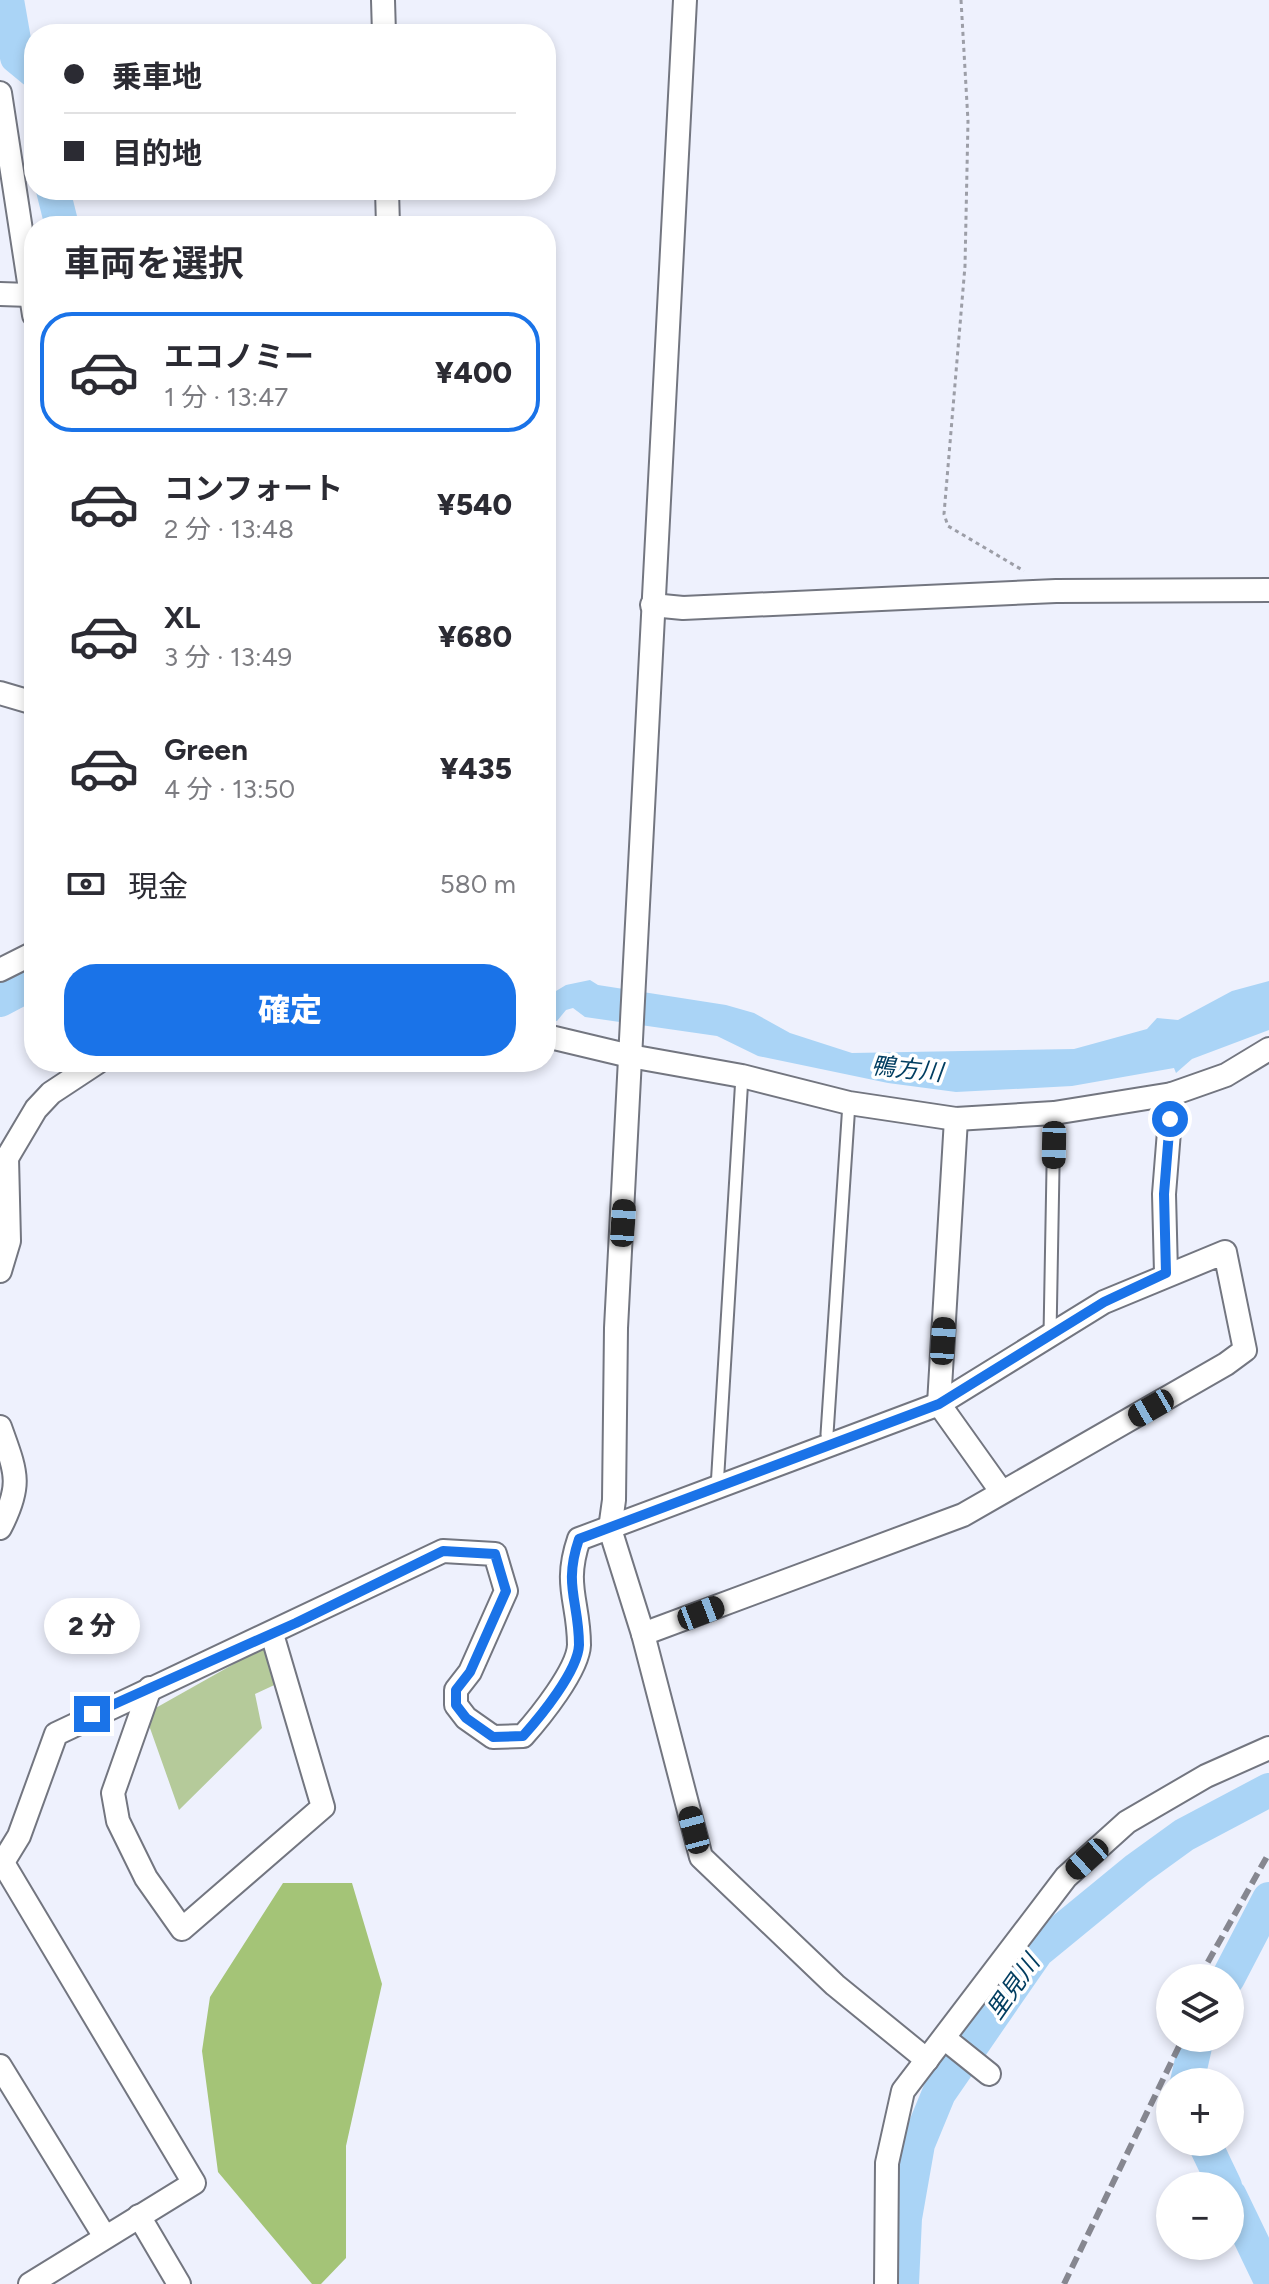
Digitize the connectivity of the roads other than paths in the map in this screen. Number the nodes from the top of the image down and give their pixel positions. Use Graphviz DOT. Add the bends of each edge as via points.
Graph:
graph roads {
  1 [pos="383,0"];
  2 [pos="685,0"];
  3 [pos="384,24"];
  4 [pos="0,93"];
  5 [pos="24,237"];
  6 [pos="0,294"];
  7 [pos="24,302"];
  8 [pos="1269,590"];
  9 [pos="652,605"];
  10 [pos="0,693"];
  11 [pos="24,700"];
  12 [pos="24,958"];
  13 [pos="0,970"];
  14 [pos="556,1037"];
  15 [pos="630,1045"];
  16 [pos="1269,1049"];
  17 [pos="83,1072"];
  18 [pos="742,1076"];
  19 [pos="1172,1094"];
  20 [pos="849,1103"];
  21 [pos="1054,1113"];
  22 [pos="956,1119"];
  23 [pos="4,1160"];
  24 [pos="0,1271"];
  25 [pos="1166,1273"];
  26 [pos="1050,1335"];
  27 [pos="939,1404"];
  28 [pos="0,1427"];
  29 [pos="832,1445"];
  30 [pos="717,1488"];
  31 [pos="1001,1491"];
  32 [pos="0,1528"];
  33 [pos="610,1529"];
  34 [pos="272,1634"];
  35 [pos="643,1634"];
  36 [pos="150,1688"];
  37 [pos="1269,1748"];
  38 [pos="1,1863"];
  39 [pos="944,2038"];
  40 [pos="927,2060"];
  41 [pos="0,2066"];
  42 [pos="989,2074"];
  43 [pos="139,2216"];
  44 [pos="105,2237"];
  45 [pos="30,2284"];
  46 [pos="179,2284"];
  47 [pos="886,2284"];
  1 -- 3 [label="street"];
  2 -- 9 [label="street"];
  4 -- 5 [label="street"];
  6 -- 7 [label="street"];
  8 -- 9 [label="street" via="1056,591 683,608"];
  9 -- 15 [label="street"];
  10 -- 11 [label="street"];
  12 -- 13 [label="street"];
  14 -- 15 [label="street"];
  15 -- 18 [label="street"];
  15 -- 33 [label="street"];
  16 -- 19 [label="street" via="1226,1075"];
  17 -- 23 [label="street" via="36,1109"];
  18 -- 20 [label="street"];
  18 -- 30 [label="lane"];
  19 -- 21 [label="street"];
  19 -- 25 [label="street" via="1164,1194"];
  20 -- 22 [label="street"];
  20 -- 29 [label="lane" via="827,1434"];
  21 -- 22 [label="street"];
  21 -- 26 [label="lane"];
  22 -- 27 [label="street"];
  23 -- 24 [label="street" via="9,1241"];
  25 -- 26 [label="street"];
  25 -- 31 [label="street" via="1225,1252 1245,1350"];
  26 -- 27 [label="street"];
  27 -- 29 [label="street"];
  27 -- 31 [label="street"];
  28 -- 32 [label="street" via="15,1468 15,1499"];
  29 -- 30 [label="street"];
  30 -- 33 [label="street"];
  31 -- 35 [label="street" via="963,1515"];
  33 -- 34 [label="street" via="579,1539 569,1567 579,1648 552,1704 523,1736 493,1737 456,1705 456,1690 470,1672 506,1591 495,1554 443,1551"];
  33 -- 35 [label="street"];
  34 -- 36 [label="street"];
  34 -- 36 [label="street" via="323,1807 182,1929 146,1878 118,1821 113,1793"];
  35 -- 40 [label="street" via="701,1857 835,1985"];
  36 -- 38 [label="street" via="56,1734 19,1836"];
  37 -- 39 [label="street" via="1206,1776 1127,1822 1066,1877"];
  38 -- 43 [label="street" via="194,2183"];
  39 -- 40 [label="street"];
  39 -- 42 [label="street"];
  40 -- 47 [label="street" via="903,2091 887,2163"];
  41 -- 44 [label="street"];
  43 -- 44 [label="street"];
  43 -- 46 [label="street"];
  44 -- 45 [label="street"];
}
